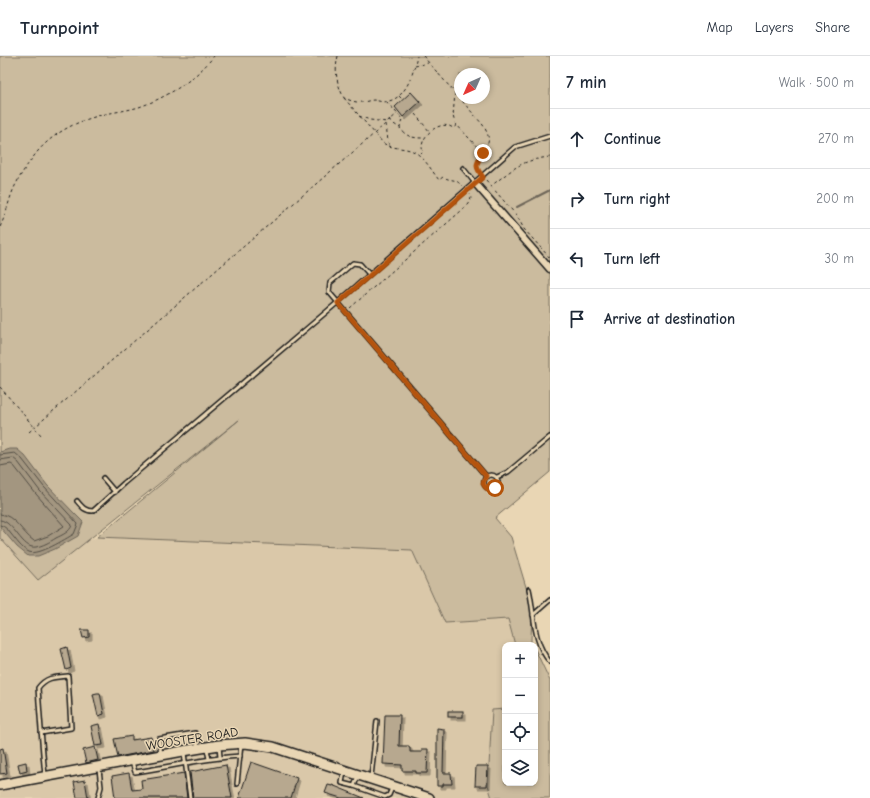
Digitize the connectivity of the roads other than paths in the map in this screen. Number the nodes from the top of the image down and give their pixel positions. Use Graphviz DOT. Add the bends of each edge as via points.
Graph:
graph roads {
  1 [pos="550,136"];
  2 [pos="464,168"];
  3 [pos="475,183"];
  4 [pos="550,269"];
  5 [pos="369,274"];
  6 [pos="338,303"];
  7 [pos="550,437"];
  8 [pos="486,476"];
  9 [pos="496,477"];
  10 [pos="103,478"];
  11 [pos="115,492"];
  12 [pos="77,501"];
  13 [pos="529,589"];
  14 [pos="550,600"];
  15 [pos="533,615"];
  16 [pos="550,662"];
  17 [pos="376,721"];
  18 [pos="41,732"];
  19 [pos="242,743"];
  20 [pos="219,745"];
  21 [pos="202,748"];
  22 [pos="183,751"];
  23 [pos="160,755"];
  24 [pos="240,756"];
  25 [pos="220,757"];
  26 [pos="208,759"];
  27 [pos="132,760"];
  28 [pos="184,764"];
  29 [pos="98,767"];
  30 [pos="345,770"];
  31 [pos="45,777"];
  32 [pos="368,778"];
  33 [pos="237,784"];
  34 [pos="0,785"];
  35 [pos="354,786"];
  36 [pos="392,786"];
  37 [pos="360,788"];
  38 [pos="372,793"];
  39 [pos="98,798"];
  40 [pos="190,798"];
  41 [pos="429,798"];
  1 -- 3 [label="lane" via="515,147"];
  2 -- 3 [label="lane"];
  3 -- 4 [label="street"];
  3 -- 5 [label="lane"];
  5 -- 6 [label="lane"];
  5 -- 6 [label="lane" via="360,264 353,263 330,283 329,292"];
  6 -- 8 [label="lane"];
  6 -- 11 [label="lane"];
  7 -- 9 [label="lane" via="508,472"];
  8 -- 9 [label="lane"];
  8 -- 9 [label="lane" via="483,483 490,490 497,487"];
  10 -- 11 [label="lane"];
  11 -- 12 [label="lane" via="93,511 87,511"];
  13 -- 15 [label="lane"];
  14 -- 15 [label="lane"];
  15 -- 16 [label="lane" via="538,642"];
  17 -- 32 [label="lane"];
  18 -- 18 [label="lane" via="38,688 49,678 68,676 71,728"];
  18 -- 31 [label="lane"];
  19 -- 20 [label="street, WOOSTER ROAD"];
  19 -- 24 [label="lane"];
  19 -- 30 [label="street, WOOSTER ROAD" via="273,747"];
  20 -- 21 [label="street, WOOSTER ROAD"];
  20 -- 25 [label="lane"];
  21 -- 22 [label="street, WOOSTER ROAD"];
  21 -- 23 [label="lane" via="195,733 159,739"];
  21 -- 26 [label="lane"];
  22 -- 23 [label="street, WOOSTER ROAD"];
  22 -- 28 [label="lane"];
  23 -- 27 [label="street, WOOSTER ROAD"];
  24 -- 25 [label="lane"];
  24 -- 33 [label="lane"];
  25 -- 26 [label="lane"];
  26 -- 28 [label="lane"];
  27 -- 28 [label="lane" via="134,772"];
  27 -- 29 [label="street, WOOSTER ROAD"];
  28 -- 40 [label="lane"];
  29 -- 31 [label="street, WOOSTER ROAD"];
  29 -- 39 [label="lane" via="101,787"];
  30 -- 32 [label="street, WOOSTER ROAD"];
  30 -- 35 [label="lane" via="342,783"];
  31 -- 34 [label="street, WOOSTER ROAD"];
  32 -- 35 [label="lane"];
  32 -- 36 [label="street, WOOSTER ROAD"];
  32 -- 37 [label="lane"];
  32 -- 38 [label="lane"];
  35 -- 37 [label="lane"];
  36 -- 38 [label="lane" via="389,795 385,797"];
  36 -- 41 [label="street, WOOSTER ROAD"];
  37 -- 38 [label="lane"];
}
